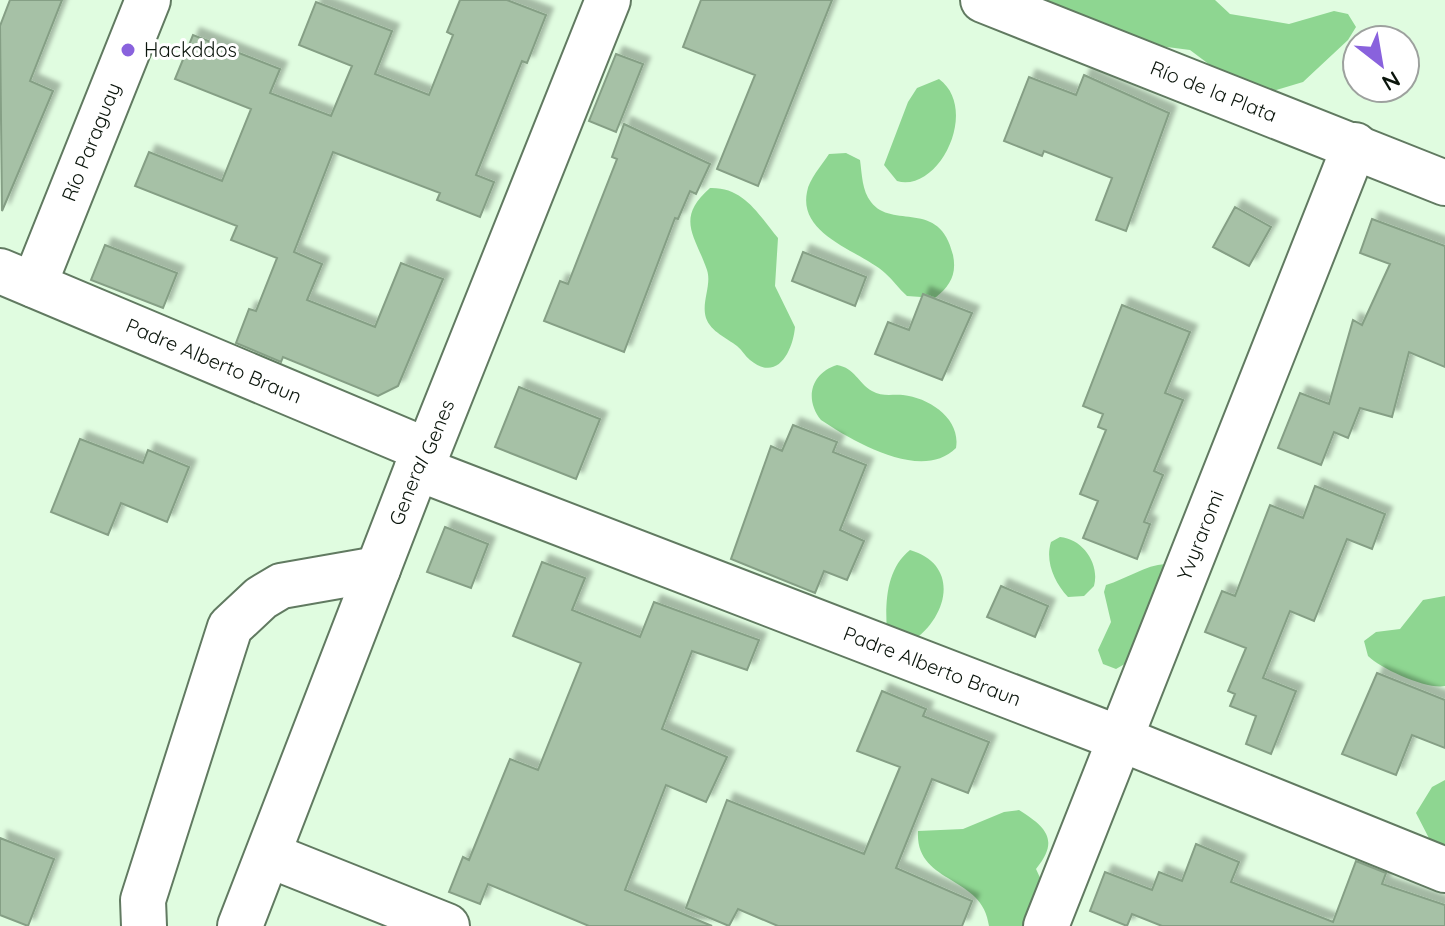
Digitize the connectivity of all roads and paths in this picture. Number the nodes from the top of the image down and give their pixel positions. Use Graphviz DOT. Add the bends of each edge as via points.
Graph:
graph roads {
  1 [pos="148,0"];
  2 [pos="608,0"];
  3 [pos="983,0"];
  4 [pos="1355,145"];
  5 [pos="1445,183"];
  6 [pos="17,278"];
  7 [pos="422,459"];
  8 [pos="378,569"];
  9 [pos="1121,739"];
  10 [pos="269,855"];
  11 [pos="1445,870"];
  12 [pos="144,926"];
  13 [pos="240,926"];
  14 [pos="447,926"];
  15 [pos="1046,926"];
  1 -- 6 [label="street, Río Paraguay"];
  2 -- 7 [label="street, General Genes"];
  3 -- 4 [label="street, Río de la Plata"];
  4 -- 5 [label="street, Río de la Plata"];
  4 -- 9 [label="street, Yvyraromi"];
  6 -- 7 [label="street, Padre Alberto Braun"];
  7 -- 8 [label="street, General Genes"];
  7 -- 9 [label="street, Padre Alberto Braun"];
  8 -- 10 [label="street, General Genes"];
  8 -- 12 [label="street" via="281,586 230,627 143,900"];
  9 -- 11 [label="street, Padre Alberto Braun"];
  9 -- 15 [label="street, Yvyraromi"];
  10 -- 13 [label="street, General Genes"];
  10 -- 14 [label="street"];
}
